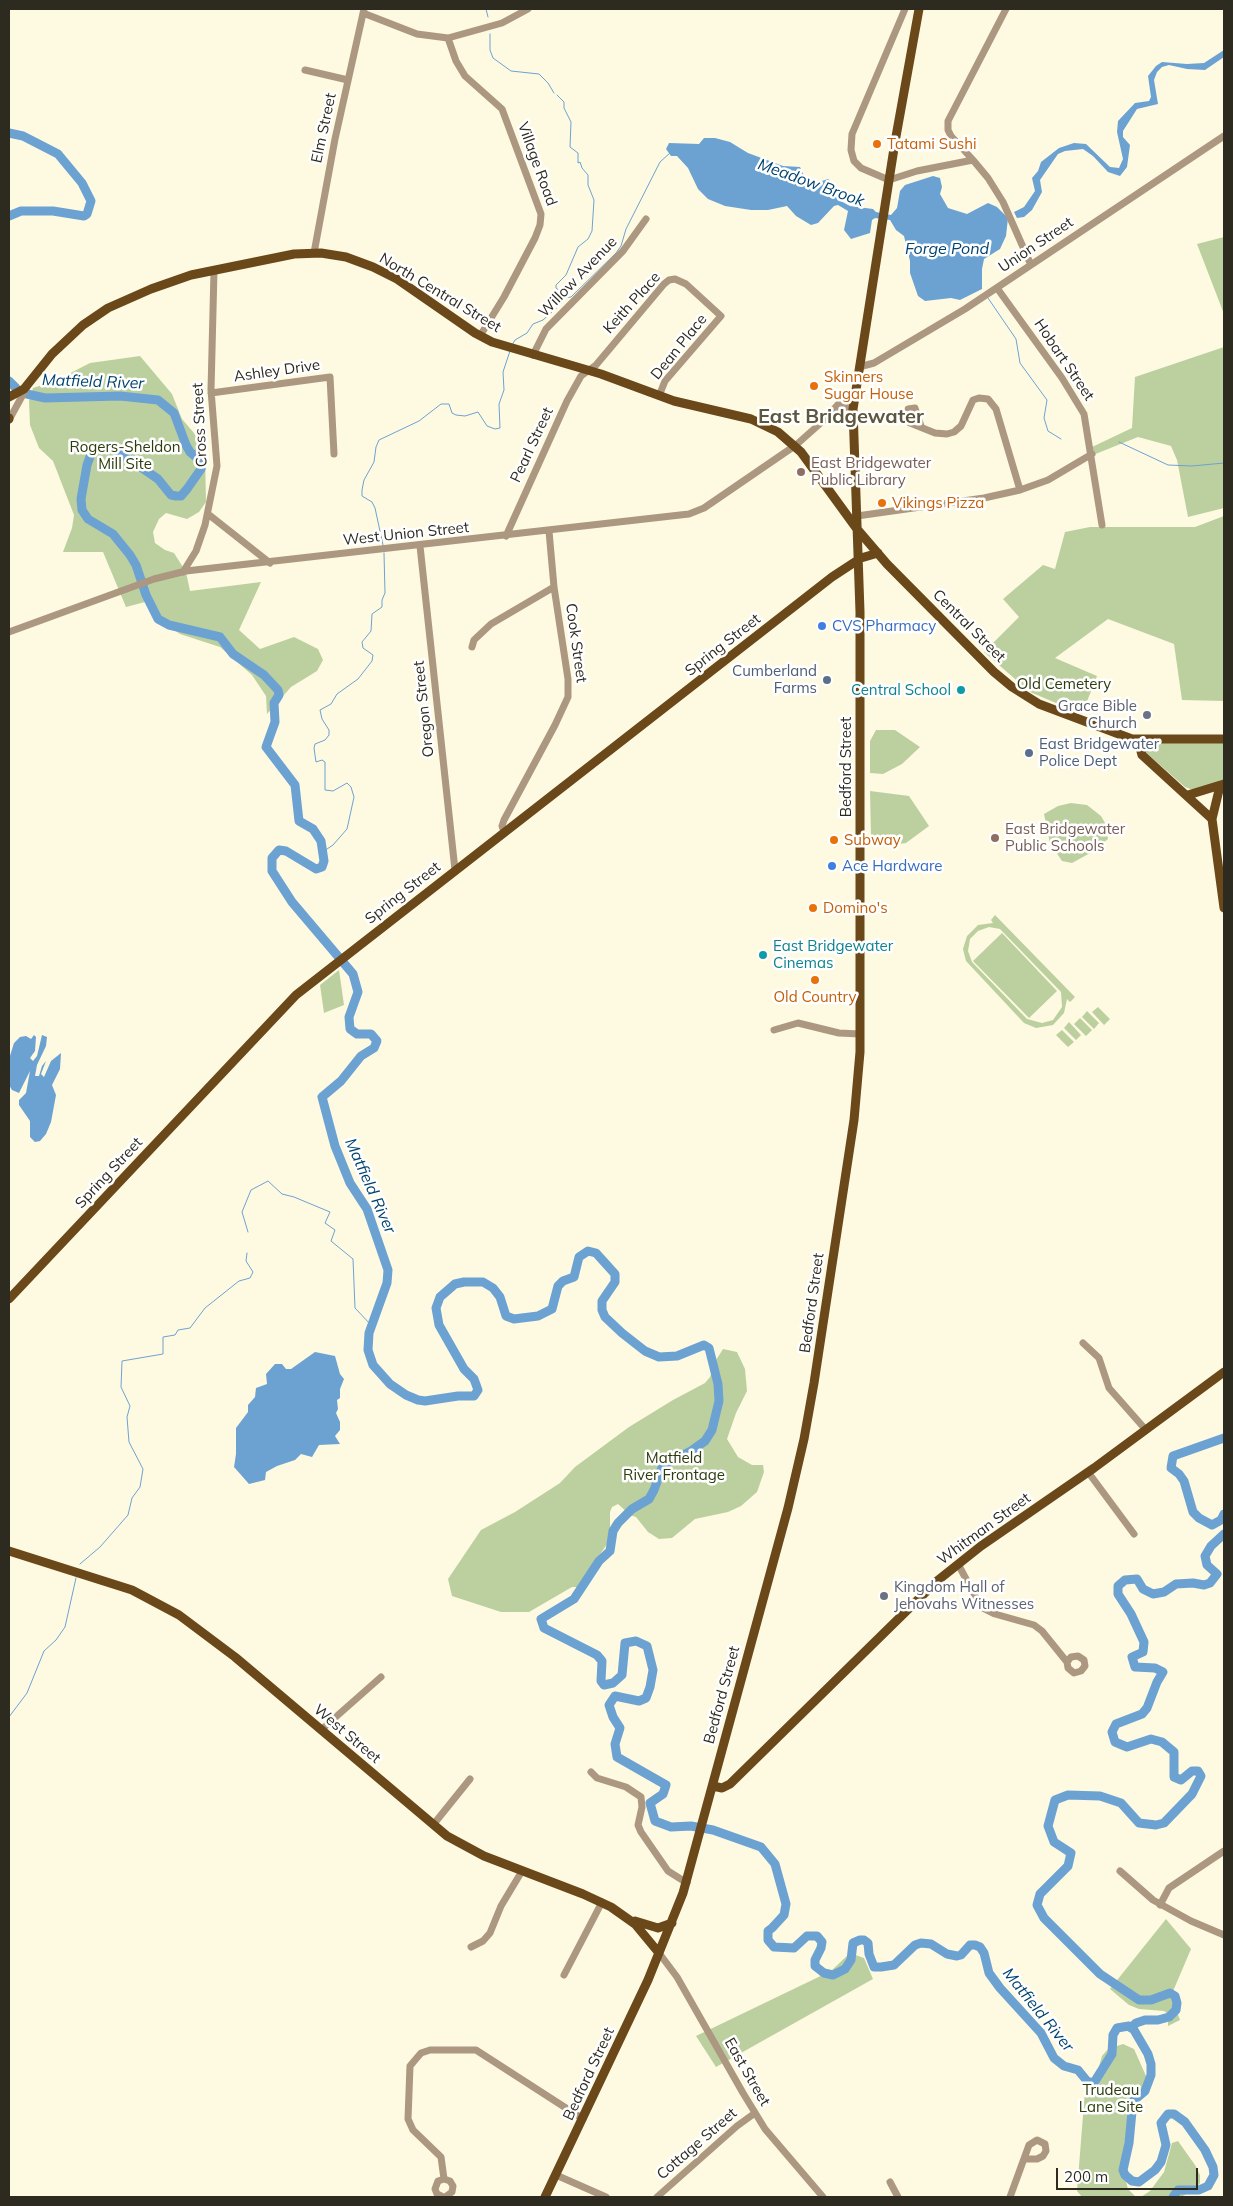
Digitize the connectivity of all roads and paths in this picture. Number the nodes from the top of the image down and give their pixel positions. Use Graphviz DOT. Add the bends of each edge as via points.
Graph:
graph roads {
  1 [pos="528,9"];
  2 [pos="905,9"];
  3 [pos="919,9"];
  4 [pos="1006,9"];
  5 [pos="363,11"];
  6 [pos="448,38"];
  7 [pos="305,70"];
  8 [pos="348,80"];
  9 [pos="1224,136"];
  10 [pos="972,160"];
  11 [pos="889,180"];
  12 [pos="646,219"];
  13 [pos="314,253"];
  14 [pos="1031,265"];
  15 [pos="214,271"];
  16 [pos="997,288"];
  17 [pos="721,316"];
  18 [pos="480,336"];
  19 [pos="533,355"];
  20 [pos="859,367"];
  21 [pos="590,370"];
  22 [pos="28,385"];
  23 [pos="211,393"];
  24 [pos="854,394"];
  25 [pos="659,396"];
  26 [pos="9,397"];
  27 [pos="853,407"];
  28 [pos="832,413"];
  29 [pos="9,419"];
  30 [pos="921,426"];
  31 [pos="796,445"];
  32 [pos="334,454"];
  33 [pos="1092,454"];
  34 [pos="1020,490"];
  35 [pos="208,514"];
  36 [pos="857,516"];
  37 [pos="1102,525"];
  38 [pos="857,529"];
  39 [pos="550,531"];
  40 [pos="506,536"];
  41 [pos="420,546"];
  42 [pos="878,553"];
  43 [pos="859,559"];
  44 [pos="270,563"];
  45 [pos="183,572"];
  46 [pos="554,586"];
  47 [pos="9,632"];
  48 [pos="472,647"];
  49 [pos="1224,739"];
  50 [pos="1138,740"];
  51 [pos="1222,785"];
  52 [pos="1188,795"];
  53 [pos="1212,819"];
  54 [pos="504,832"];
  55 [pos="455,870"];
  56 [pos="1224,908"];
  57 [pos="774,1030"];
  58 [pos="860,1034"];
  59 [pos="9,1299"];
  60 [pos="1083,1343"];
  61 [pos="1224,1372"];
  62 [pos="1146,1430"];
  63 [pos="1088,1472"];
  64 [pos="1134,1534"];
  65 [pos="9,1551"];
  66 [pos="958,1564"];
  67 [pos="1067,1662"];
  68 [pos="381,1677"];
  69 [pos="321,1730"];
  70 [pos="592,1772"];
  71 [pos="470,1779"];
  72 [pos="713,1786"];
  73 [pos="433,1825"];
  74 [pos="1224,1851"];
  75 [pos="522,1871"];
  76 [pos="1120,1871"];
  77 [pos="687,1882"];
  78 [pos="602,1902"];
  79 [pos="1160,1905"];
  80 [pos="624,1915"];
  81 [pos="672,1923"];
  82 [pos="1224,1935"];
  83 [pos="471,1947"];
  84 [pos="659,1953"];
  85 [pos="564,1975"];
  86 [pos="755,2113"];
  87 [pos="583,2119"];
  88 [pos="1024,2158"];
  89 [pos="556,2175"];
  90 [pos="444,2179"];
  91 [pos="890,2182"];
  92 [pos="444,2197"];
  93 [pos="545,2197"];
  94 [pos="606,2197"];
  95 [pos="657,2197"];
  96 [pos="824,2197"];
  97 [pos="898,2197"];
  98 [pos="1010,2197"];
  1 -- 6 [label="street" via="502,23"];
  2 -- 11 [label="street" via="850,140 856,164"];
  3 -- 11 [label="main road, Bedford Street"];
  4 -- 10 [label="street" via="948,122 951,136"];
  5 -- 6 [label="street" via="417,34"];
  5 -- 8 [label="street, Elm Street"];
  6 -- 18 [label="street, Village Road" via="465,76 502,109 541,214 537,234"];
  7 -- 8 [label="street"];
  8 -- 13 [label="street, Elm Street"];
  9 -- 14 [label="street, Union Street"];
  10 -- 11 [label="street"];
  10 -- 14 [label="street" via="992,183 1011,215"];
  11 -- 20 [label="main road, Bedford Street"];
  12 -- 19 [label="street, Willow Avenue" via="623,251 546,329"];
  13 -- 15 [label="main road, North Central Street"];
  13 -- 18 [label="main road, North Central Street" via="346,257 386,273"];
  14 -- 16 [label="street, Union Street"];
  15 -- 22 [label="main road, North Central Street" via="159,286 102,312 67,339"];
  15 -- 23 [label="street, Cross Street"];
  16 -- 20 [label="street, Union Street" via="874,363"];
  16 -- 33 [label="street, Hobart Street" via="1080,406 1087,422"];
  17 -- 21 [label="street, Keith Place" via="686,284 672,278"];
  17 -- 25 [label="street, Dean Place" via="665,381"];
  18 -- 19 [label="main road, North Central Street"];
  19 -- 21 [label="main road, North Central Street"];
  20 -- 24 [label="main road, Bedford Street"];
  21 -- 25 [label="main road, North Central Street"];
  21 -- 40 [label="street, Pearl Street" via="573,390"];
  22 -- 26 [label="main road"];
  22 -- 29 [label="street, North Central Street"];
  23 -- 32 [label="street, Ashley Drive" via="330,377"];
  23 -- 35 [label="street, Cross Street" via="217,457"];
  24 -- 27 [label="main road, Bedford Street"];
  24 -- 28 [label="street" via="840,402"];
  25 -- 31 [label="main road, North Central Street" via="758,422"];
  27 -- 28 [label="street" via="844,406"];
  27 -- 36 [label="main road, Bedford Street"];
  28 -- 31 [label="street"];
  30 -- 34 [label="street" via="939,434 954,432 961,426 974,400 988,399 996,409"];
  31 -- 38 [label="main road, North Central Street"];
  31 -- 39 [label="street, West Union Street" via="694,513"];
  33 -- 34 [label="street" via="1048,480"];
  33 -- 37 [label="street, Hobart Street"];
  34 -- 36 [label="street"];
  35 -- 44 [label="street"];
  35 -- 45 [label="street, Cross Street" via="198,545"];
  36 -- 38 [label="main road, Bedford Street"];
  38 -- 42 [label="main road, Central Street"];
  38 -- 43 [label="main road, Bedford Street"];
  39 -- 40 [label="street, West Union Street"];
  39 -- 46 [label="street, Cook Street"];
  40 -- 41 [label="street, West Union Street"];
  41 -- 44 [label="street, West Union Street"];
  41 -- 55 [label="street, Oregon Street"];
  42 -- 43 [label="main road, Spring Street"];
  42 -- 50 [label="main road, Central Street" via="960,639 1012,687 1039,704"];
  43 -- 54 [label="main road, Spring Street" via="827,580"];
  43 -- 58 [label="main road, Bedford Street"];
  44 -- 45 [label="street, West Union Street"];
  45 -- 47 [label="street, West Union Street" via="146,582"];
  46 -- 48 [label="street" via="492,624 474,640"];
  46 -- 54 [label="street, Cook Street" via="568,697 504,820"];
  49 -- 50 [label="main road, Central Street"];
  50 -- 52 [label="main road" via="1142,755"];
  51 -- 52 [label="main road"];
  51 -- 53 [label="main road"];
  52 -- 53 [label="main road"];
  53 -- 56 [label="main road"];
  54 -- 55 [label="main road, Spring Street"];
  55 -- 59 [label="main road, Spring Street" via="285,1006"];
  57 -- 58 [label="street" via="798,1023"];
  58 -- 72 [label="main road, Bedford Street" via="853,1126 806,1428 788,1508"];
  60 -- 62 [label="street" via="1099,1358 1109,1388"];
  61 -- 62 [label="main road, Whitman Street"];
  62 -- 63 [label="main road, Whitman Street"];
  63 -- 64 [label="street"];
  63 -- 66 [label="main road, Whitman Street"];
  65 -- 69 [label="main road, West Street" via="114,1583 160,1603 208,1635"];
  66 -- 67 [label="street" via="982,1607 1039,1628"];
  66 -- 72 [label="main road, Whitman Street" via="918,1598 730,1784 722,1788"];
  68 -- 69 [label="street"];
  69 -- 73 [label="main road, West Street"];
  70 -- 77 [label="street" via="597,1778 626,1787 641,1797 638,1825 648,1844 668,1871"];
  71 -- 73 [label="street"];
  72 -- 77 [label="main road, Bedford Street"];
  73 -- 75 [label="main road, West Street" via="474,1851"];
  74 -- 79 [label="street" via="1170,1888"];
  75 -- 78 [label="main road, West Street"];
  75 -- 83 [label="street" via="501,1906 490,1933 484,1941"];
  76 -- 79 [label="street"];
  77 -- 81 [label="main road, Bedford Street"];
  78 -- 80 [label="main road, West Street"];
  78 -- 85 [label="street"];
  79 -- 82 [label="street"];
  80 -- 81 [label="main road" via="649,1927 662,1928"];
  80 -- 84 [label="main road, West Street"];
  81 -- 84 [label="main road, Bedford Street"];
  84 -- 86 [label="street, East Street" via="677,1976"];
  84 -- 87 [label="main road, Bedford Street"];
  86 -- 95 [label="street, Cottage Street"];
  86 -- 96 [label="street, East Street" via="777,2144"];
  87 -- 89 [label="main road, Bedford Street"];
  87 -- 90 [label="street" via="476,2050 430,2050 421,2053 410,2066 408,2118 413,2130 439,2154"];
  88 -- 98 [label="street"];
  89 -- 93 [label="main road, Bedford Street"];
  89 -- 94 [label="street"];
  90 -- 92 [label="street" via="453,2186 452,2192"];
  90 -- 92 [label="street" via="438,2181 435,2189"];
  91 -- 97 [label="street"];
}
